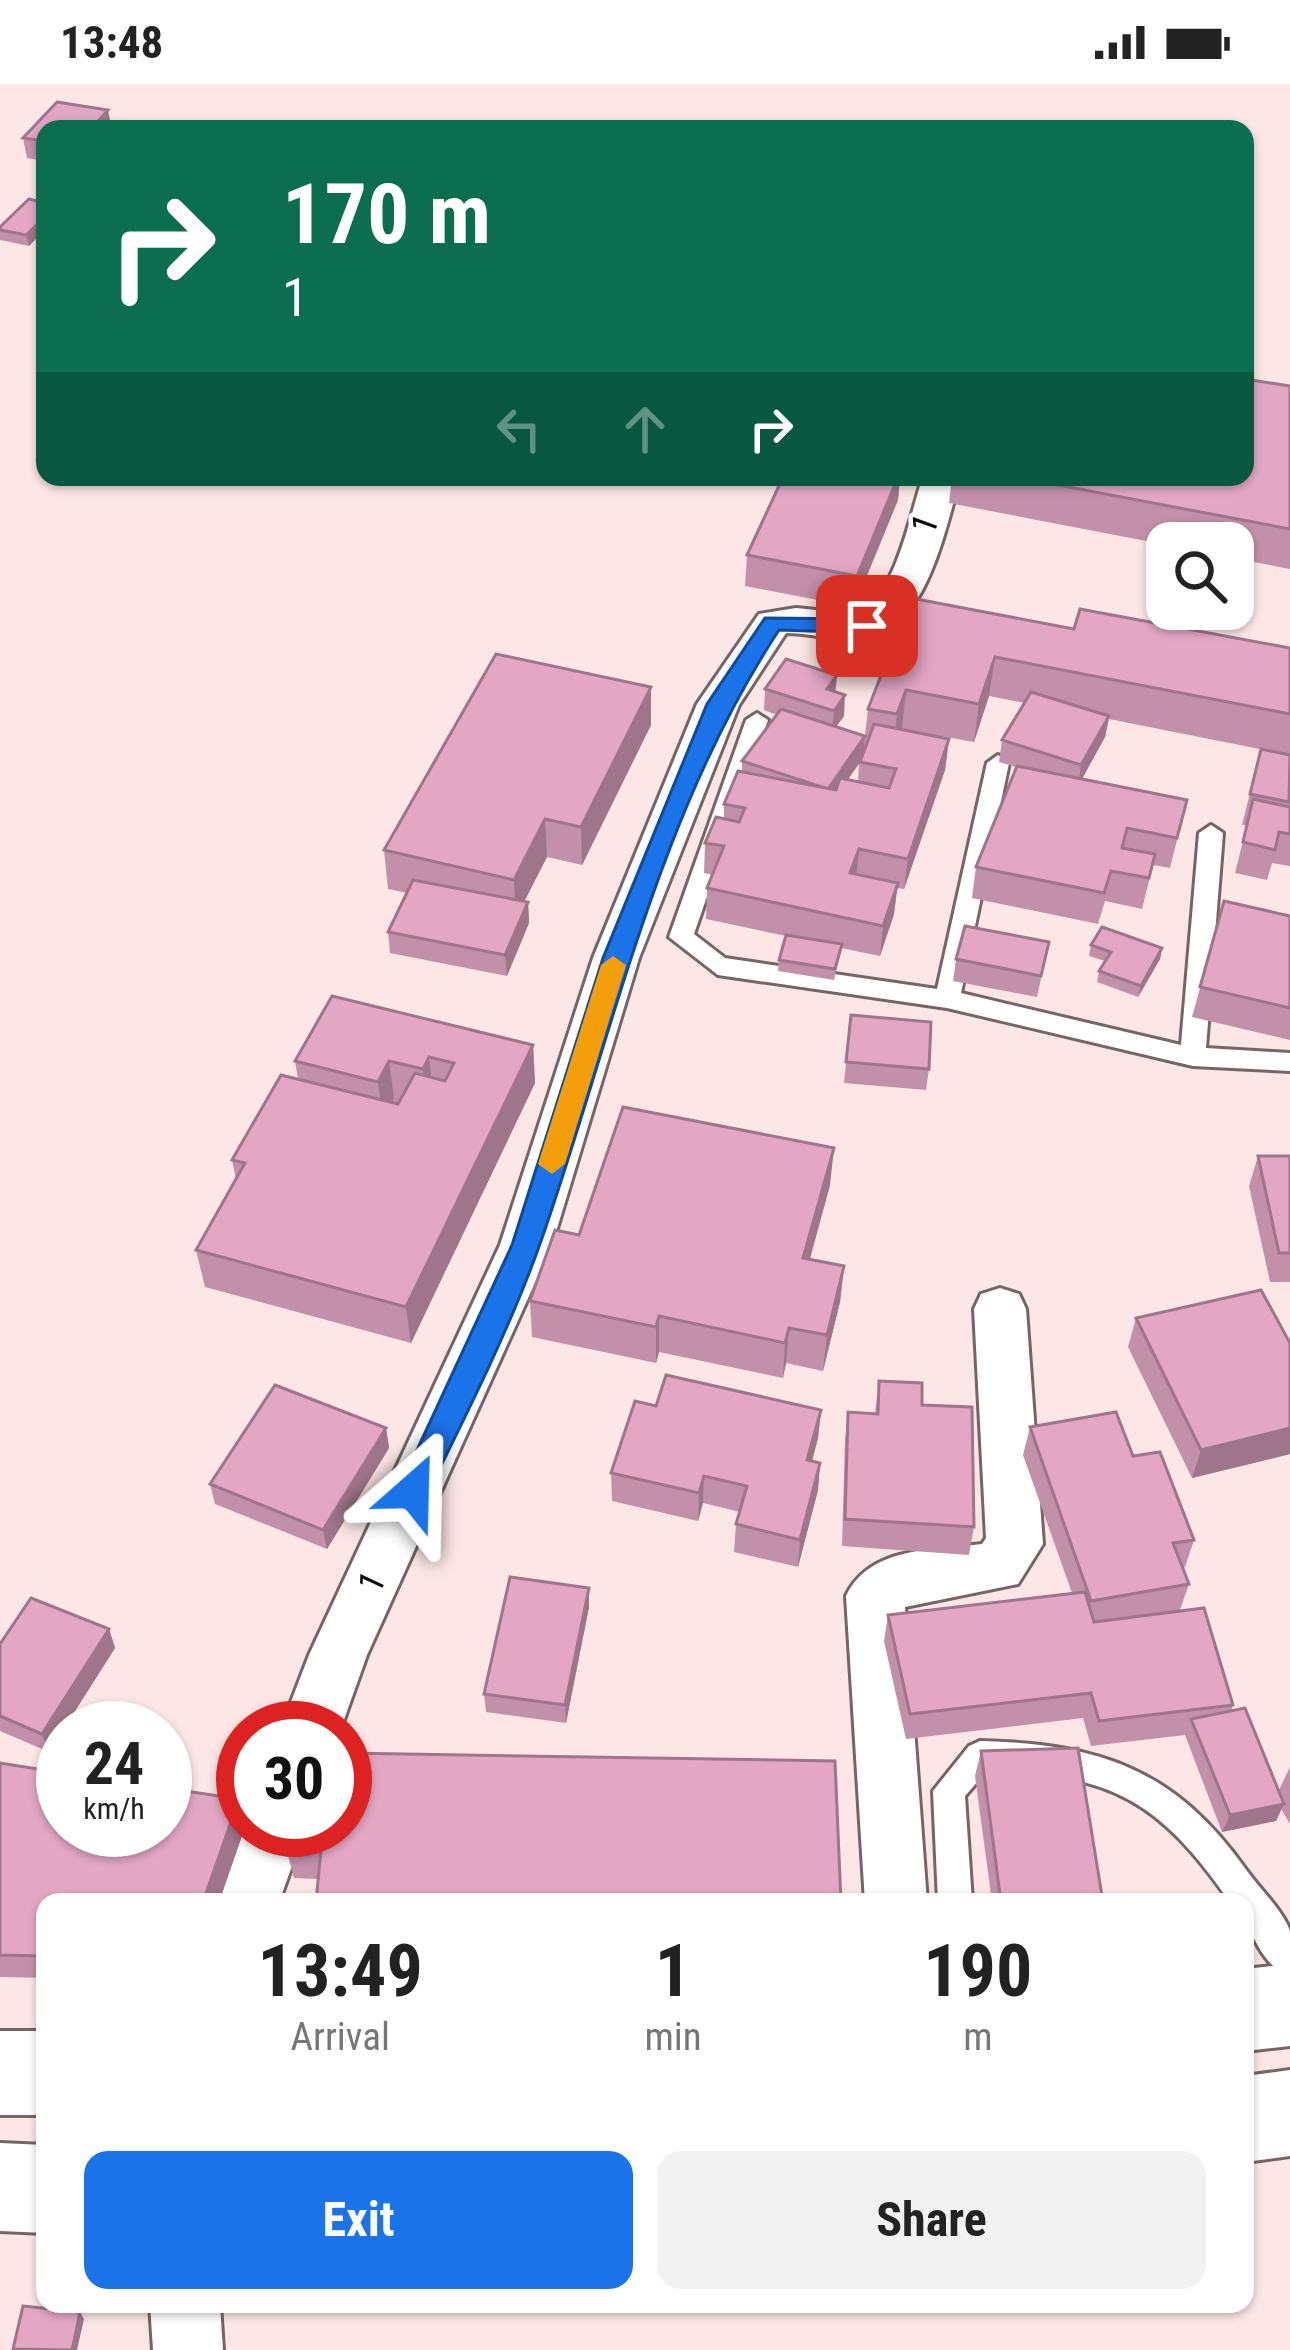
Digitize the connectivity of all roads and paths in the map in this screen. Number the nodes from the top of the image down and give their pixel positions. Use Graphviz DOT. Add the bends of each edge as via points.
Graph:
graph roads {
  1 [pos="939,486"];
  2 [pos="757,720"];
  3 [pos="998,763"];
  4 [pos="1211,833"];
  5 [pos="947,999"];
  6 [pos="1193,1057"];
  7 [pos="1290,1062"];
  8 [pos="1000,1309"];
  9 [pos="321,1701"];
  10 [pos="264,1857"];
  11 [pos="251,1893"];
  12 [pos="895,1893"];
  13 [pos="955,1893"];
  14 [pos="1243,1893"];
  15 [pos="1254,1909"];
  16 [pos="1290,1961"];
  17 [pos="1290,2005"];
  18 [pos="1254,2009"];
  19 [pos="0,2073"];
  20 [pos="36,2073"];
  21 [pos="1290,2113"];
  22 [pos="1254,2118"];
  23 [pos="0,2187"];
  24 [pos="36,2188"];
  25 [pos="186,2313"];
  26 [pos="188,2350"];
  1 -- 9 [label="street, 1" via="902,589 883,618 867,626 773,623 718,704 616,958 526,1245"];
  2 -- 5 [label="lane" via="681,938 718,966"];
  3 -- 5 [label="lane"];
  4 -- 6 [label="lane"];
  5 -- 6 [label="lane"];
  6 -- 7 [label="lane"];
  8 -- 12 [label="street" via="1015,1544 998,1567 901,1579 875,1596"];
  10 -- 11 [label="street"];
  13 -- 14 [label="lane" via="949,1791 980,1756 1050,1754 1150,1789 1203,1835"];
  15 -- 16 [label="lane"];
  17 -- 18 [label="highway"];
  19 -- 20 [label="highway"];
  21 -- 22 [label="highway"];
  23 -- 24 [label="highway"];
  25 -- 26 [label="street"];
}
